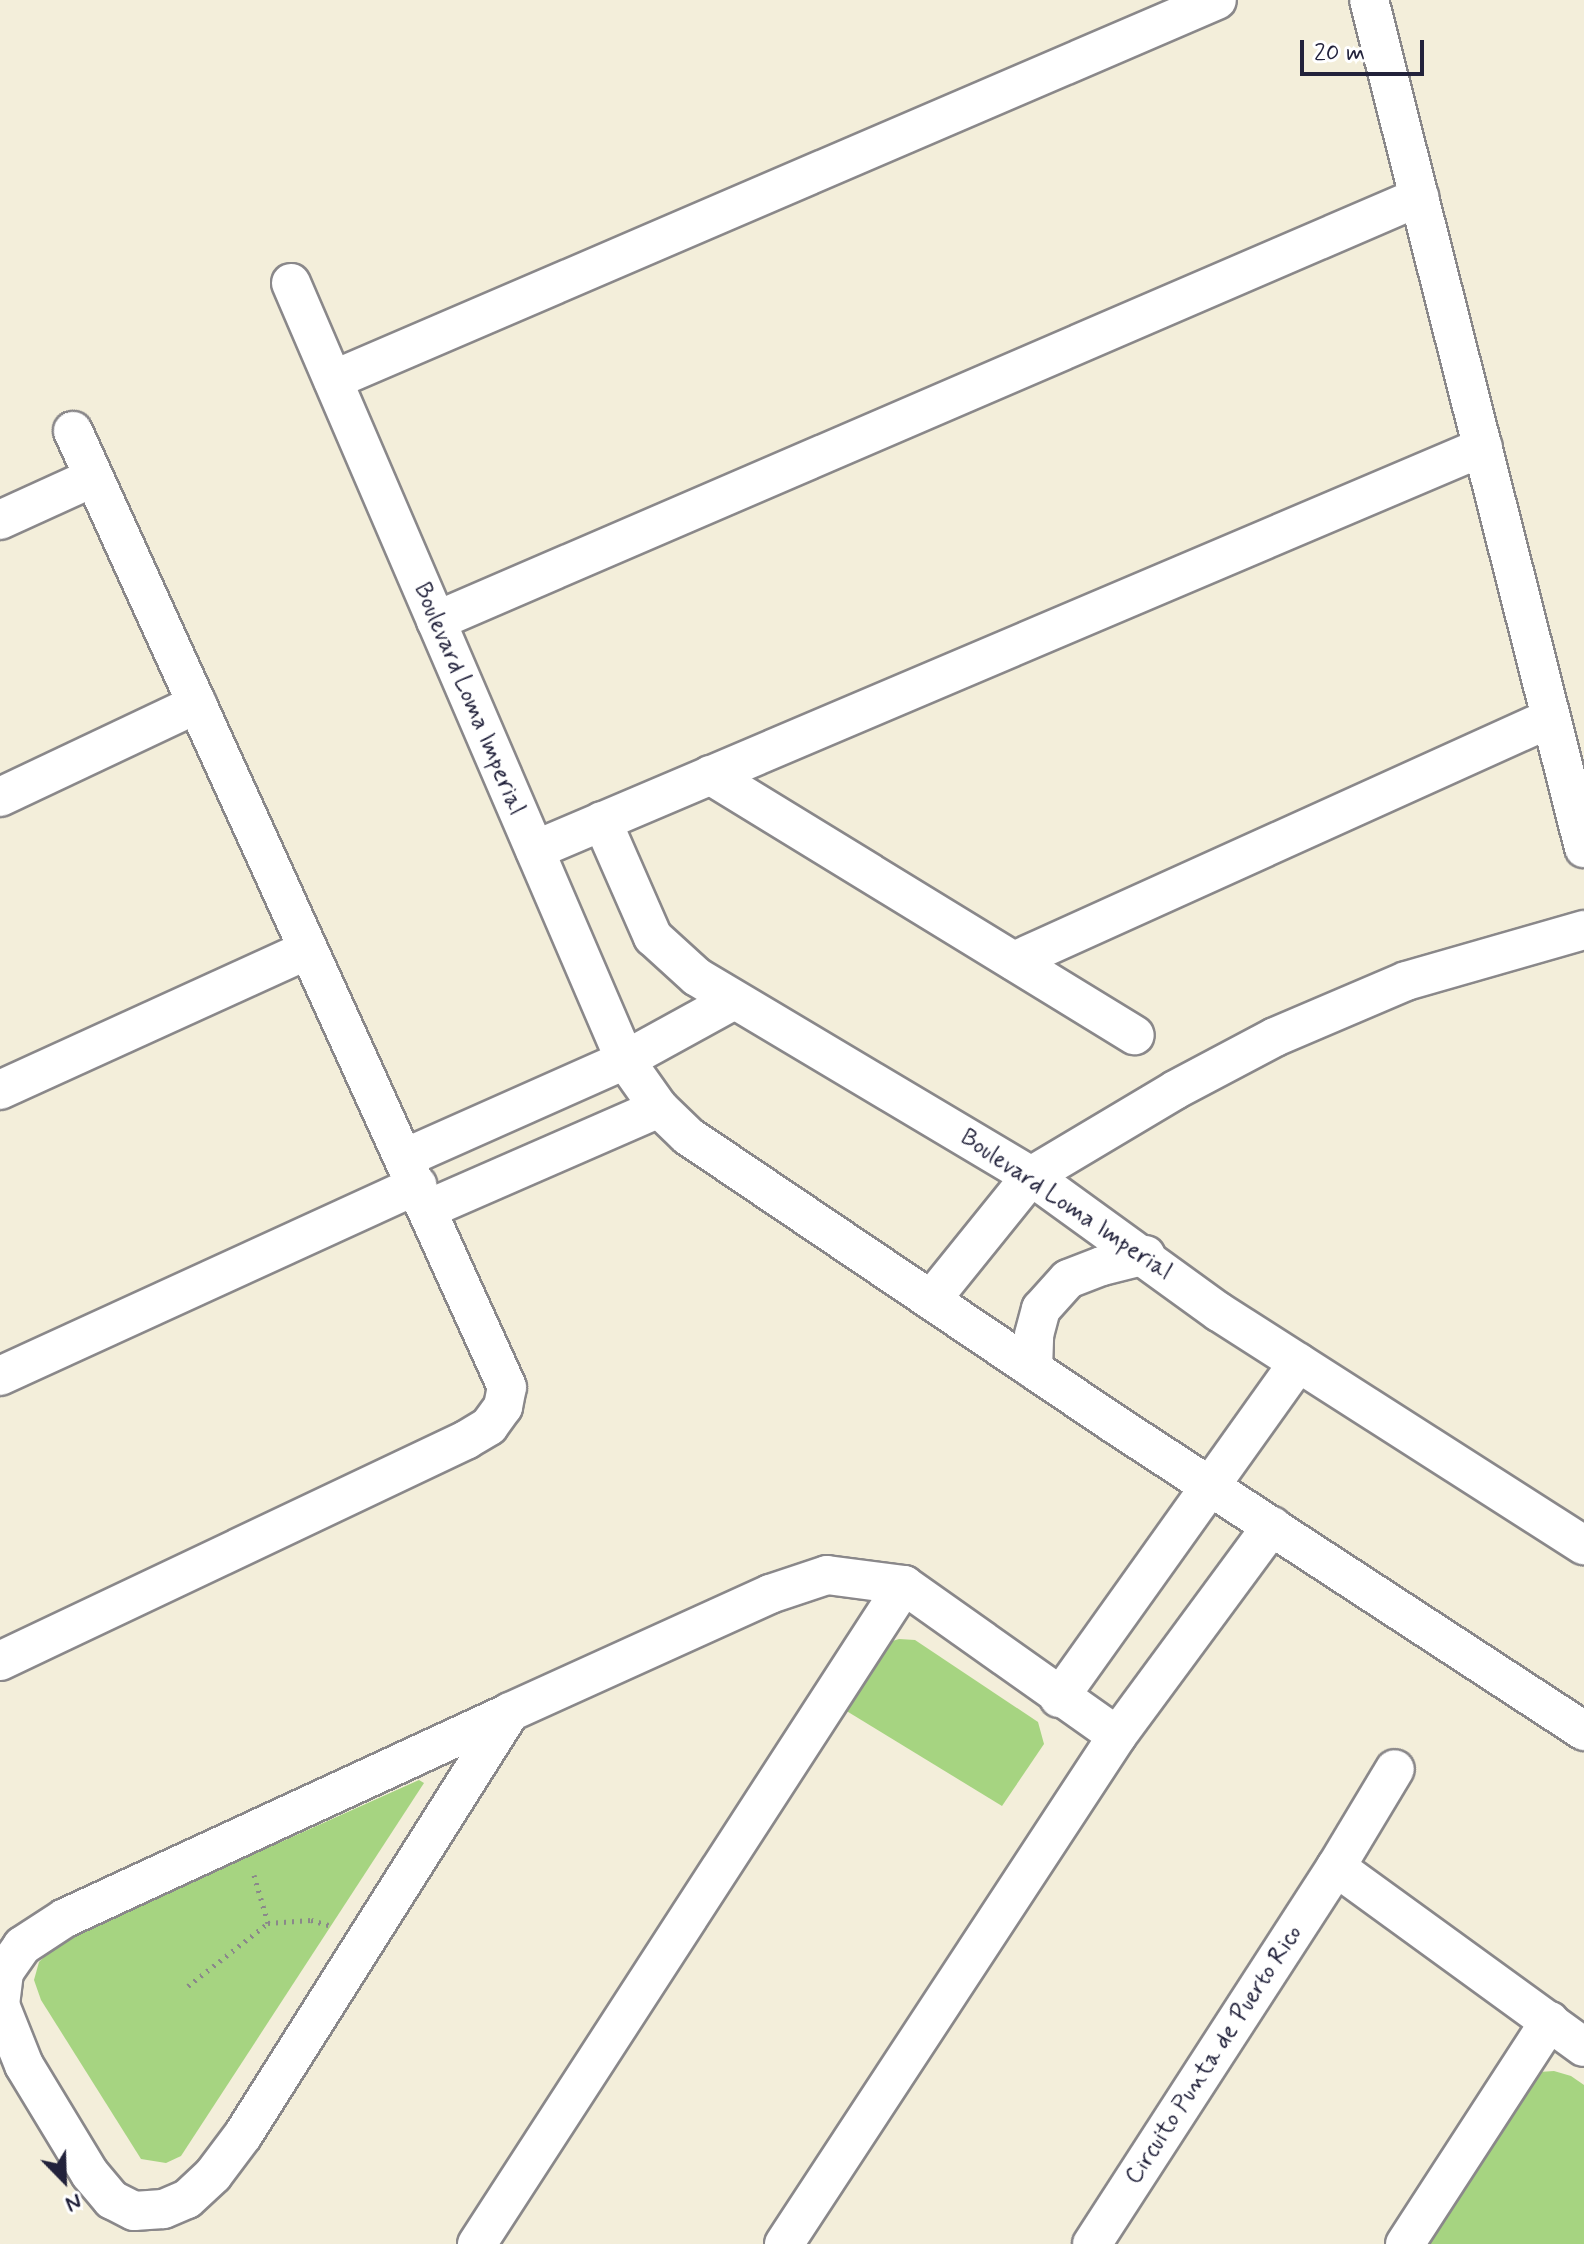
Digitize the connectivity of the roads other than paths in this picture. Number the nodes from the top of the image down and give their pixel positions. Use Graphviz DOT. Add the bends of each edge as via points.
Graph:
graph roads {
  1 [pos="1217,0"];
  2 [pos="1369,0"];
  3 [pos="1419,197"];
  4 [pos="291,283"];
  5 [pos="333,380"];
  6 [pos="73,431"];
  7 [pos="1483,447"];
  8 [pos="92,478"];
  9 [pos="0,520"];
  10 [pos="436,621"];
  11 [pos="197,704"];
  12 [pos="1551,718"];
  13 [pos="710,775"];
  14 [pos="0,797"];
  15 [pos="602,821"];
  16 [pos="1584,848"];
  17 [pos="535,850"];
  18 [pos="1584,930"];
  19 [pos="307,950"];
  20 [pos="1014,961"];
  21 [pos="734,1000"];
  22 [pos="1135,1035"];
  23 [pos="625,1060"];
  24 [pos="0,1090"];
  25 [pos="659,1108"];
  26 [pos="1031,1176"];
  27 [pos="417,1184"];
  28 [pos="1146,1255"];
  29 [pos="931,1300"];
  30 [pos="1298,1363"];
  31 [pos="1033,1369"];
  32 [pos="0,1376"];
  33 [pos="1213,1487"];
  34 [pos="1272,1526"];
  35 [pos="1584,1545"];
  36 [pos="904,1585"];
  37 [pos="0,1661"];
  38 [pos="1059,1698"];
  39 [pos="510,1712"];
  40 [pos="1584,1731"];
  41 [pos="1117,1736"];
  42 [pos="1395,1769"];
  43 [pos="1336,1867"];
  44 [pos="1550,2021"];
  45 [pos="1584,2047"];
  46 [pos="477,2244"];
  47 [pos="784,2244"];
  48 [pos="1092,2244"];
  49 [pos="1405,2244"];
  1 -- 5 [label="street"];
  2 -- 3 [label="street"];
  3 -- 7 [label="street"];
  3 -- 10 [label="street"];
  4 -- 5 [label="street, Boulevard Loma Imperial"];
  5 -- 10 [label="street, Boulevard Loma Imperial"];
  6 -- 8 [label="street"];
  7 -- 12 [label="street"];
  7 -- 13 [label="street"];
  8 -- 9 [label="street"];
  8 -- 11 [label="street"];
  10 -- 17 [label="street, Boulevard Loma Imperial"];
  11 -- 14 [label="street"];
  11 -- 19 [label="street"];
  12 -- 16 [label="street"];
  12 -- 20 [label="street"];
  13 -- 15 [label="street"];
  13 -- 20 [label="street"];
  15 -- 17 [label="street"];
  15 -- 21 [label="street, Boulevard Loma Imperial" via="653,937 697,977"];
  17 -- 23 [label="street, Boulevard Loma Imperial"];
  18 -- 26 [label="street" via="1406,981 1275,1037"];
  19 -- 24 [label="street"];
  19 -- 27 [label="street"];
  20 -- 22 [label="street"];
  21 -- 23 [label="street"];
  21 -- 26 [label="street, Boulevard Loma Imperial"];
  23 -- 25 [label="street, Boulevard Loma Imperial"];
  23 -- 27 [label="street"];
  25 -- 27 [label="street"];
  25 -- 29 [label="street, Boulevard Loma Imperial" via="688,1136"];
  26 -- 28 [label="street, Boulevard Loma Imperial"];
  26 -- 29 [label="street"];
  27 -- 32 [label="street"];
  27 -- 37 [label="street" via="507,1387 503,1407 489,1426"];
  28 -- 30 [label="street, Boulevard Loma Imperial" via="1219,1312"];
  28 -- 31 [label="street" via="1068,1279 1041,1309"];
  29 -- 31 [label="street, Boulevard Loma Imperial"];
  30 -- 33 [label="street"];
  30 -- 35 [label="street, Boulevard Loma Imperial"];
  31 -- 33 [label="street, Boulevard Loma Imperial"];
  33 -- 34 [label="street, Boulevard Loma Imperial"];
  33 -- 38 [label="street"];
  34 -- 40 [label="street, Boulevard Loma Imperial"];
  34 -- 41 [label="street"];
  36 -- 38 [label="street"];
  36 -- 39 [label="street" via="827,1575 784,1589"];
  36 -- 46 [label="street"];
  38 -- 41 [label="street"];
  39 -- 39 [label="street" via="65,1918 22,1946 4,1972 0,2005 24,2065 90,2174 112,2200 134,2211 163,2209 187,2199 213,2175"];
  41 -- 47 [label="street"];
  42 -- 43 [label="street, Circuito Punta de Puerto Rico"];
  43 -- 44 [label="street"];
  43 -- 48 [label="street, Circuito Punta de Puerto Rico"];
  44 -- 45 [label="street"];
  44 -- 49 [label="street"];
}
